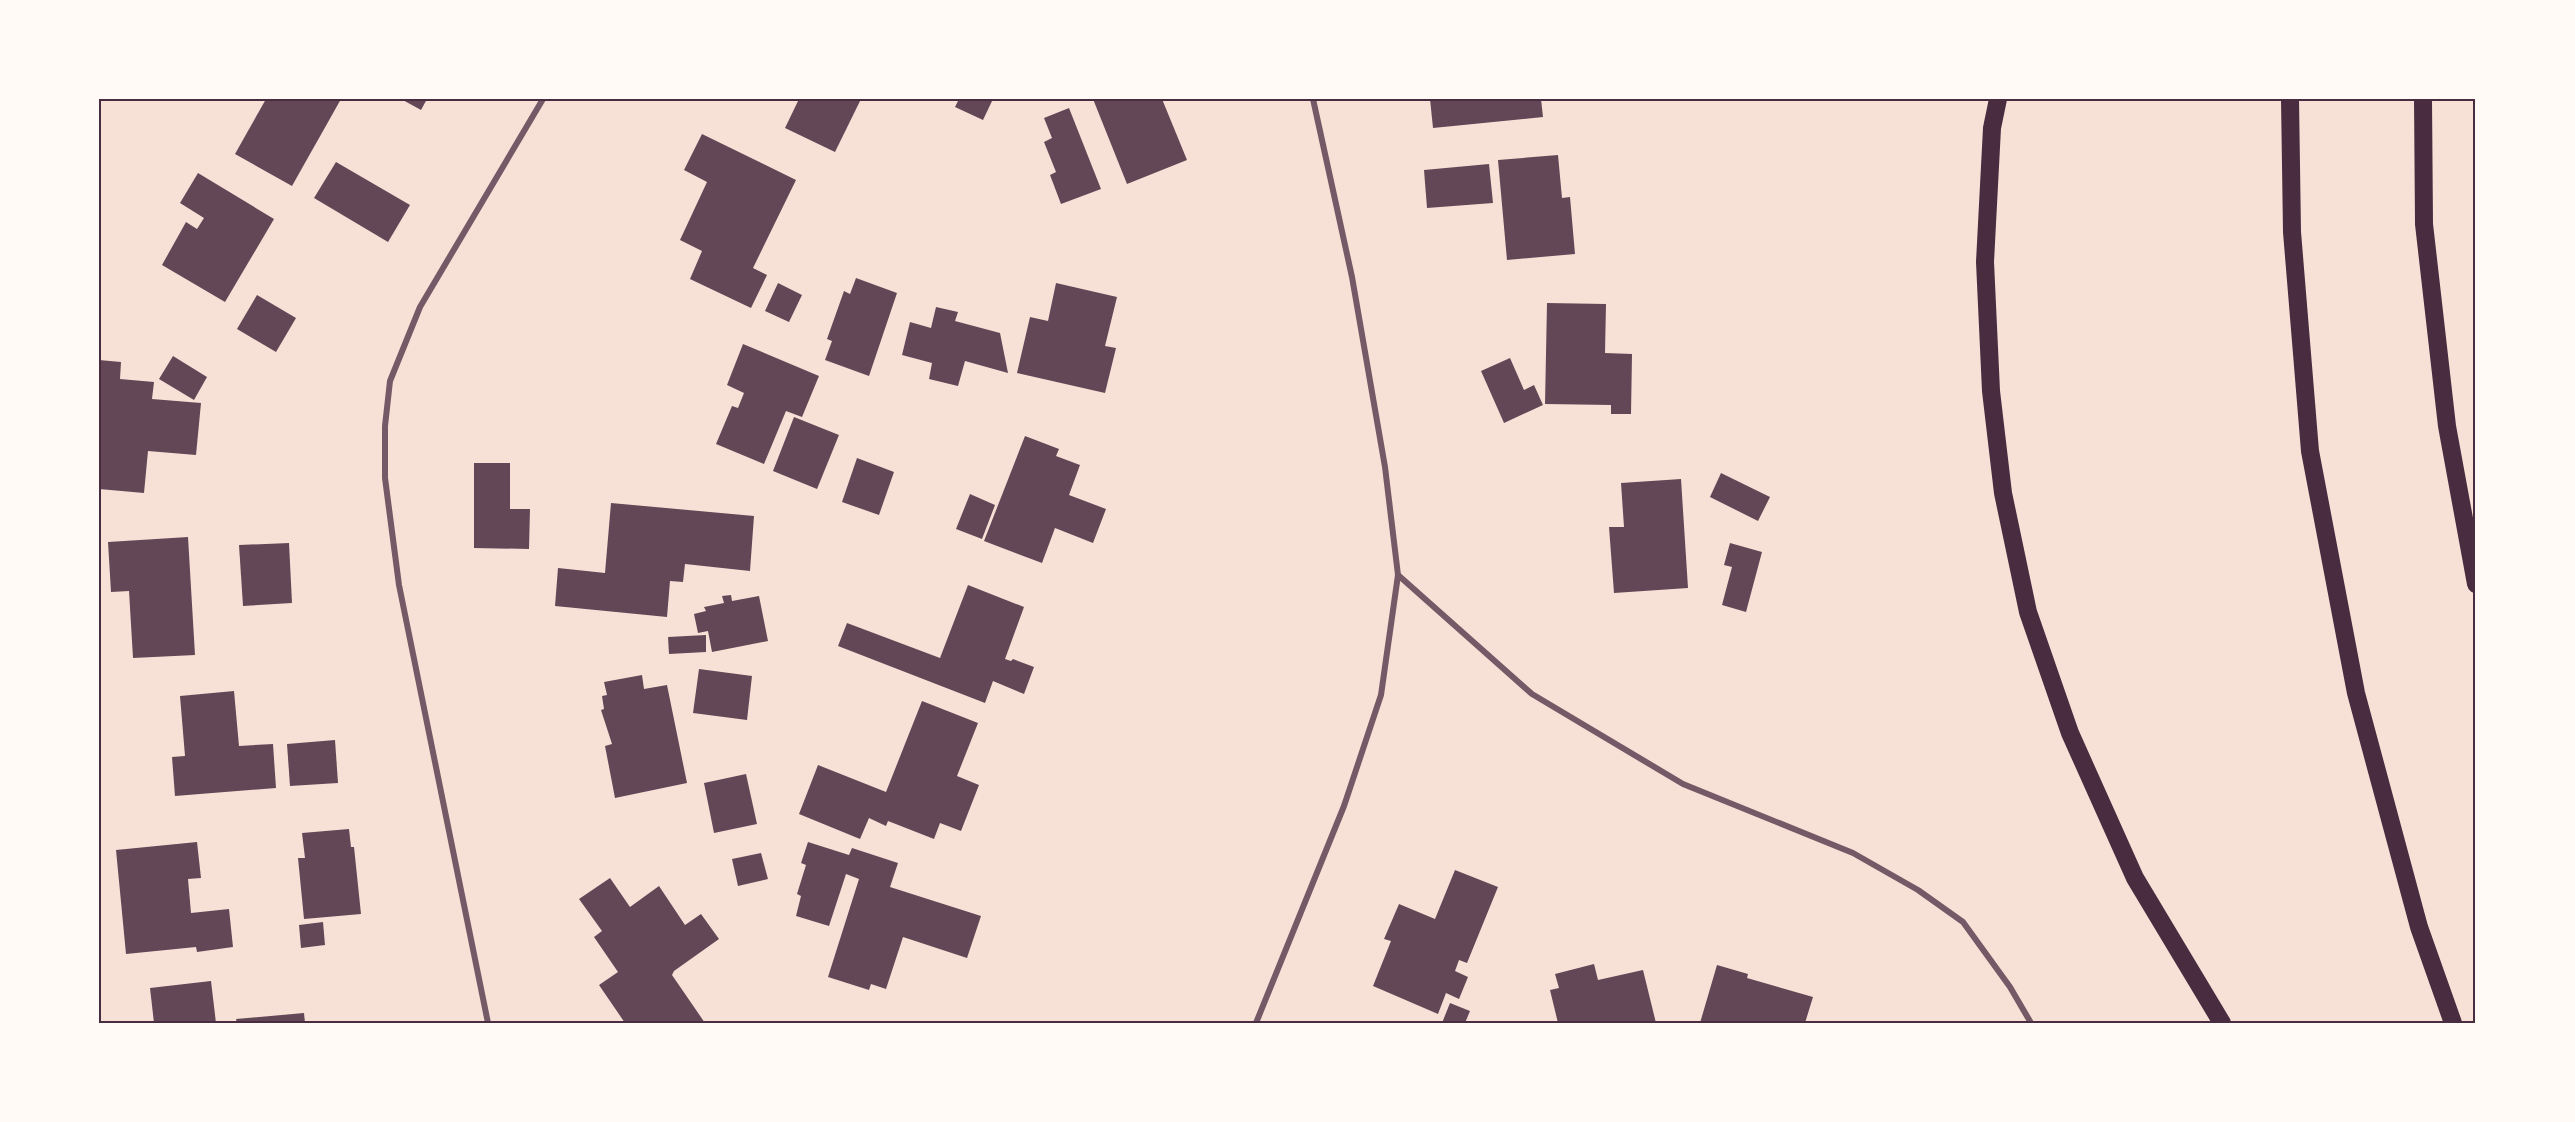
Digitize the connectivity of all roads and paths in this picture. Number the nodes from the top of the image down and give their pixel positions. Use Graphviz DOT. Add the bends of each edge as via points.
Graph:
graph roads {
  1 [pos="543,99"];
  2 [pos="1313,99"];
  3 [pos="1998,99"];
  4 [pos="2290,99"];
  5 [pos="2423,99"];
  6 [pos="1398,575"];
  7 [pos="2476,584"];
  8 [pos="488,1023"];
  9 [pos="1256,1023"];
  10 [pos="2031,1023"];
  11 [pos="2222,1023"];
  12 [pos="2453,1023"];
  1 -- 8 [label="street" via="420,307 390,381 385,426 385,478 399,585"];
  2 -- 6 [label="street" via="1352,277 1385,466"];
  3 -- 11 [label="highway" via="1992,128 1985,262 1990,391 2003,492 2028,612 2070,734 2135,878"];
  4 -- 12 [label="highway" via="2292,232 2310,451 2356,693 2419,927"];
  5 -- 7 [label="highway" via="2427,248 2447,426"];
  6 -- 9 [label="street" via="1381,695 1344,806"];
  6 -- 10 [label="street" via="1532,694 1683,784 1853,853 1918,890 1963,922"];
}
